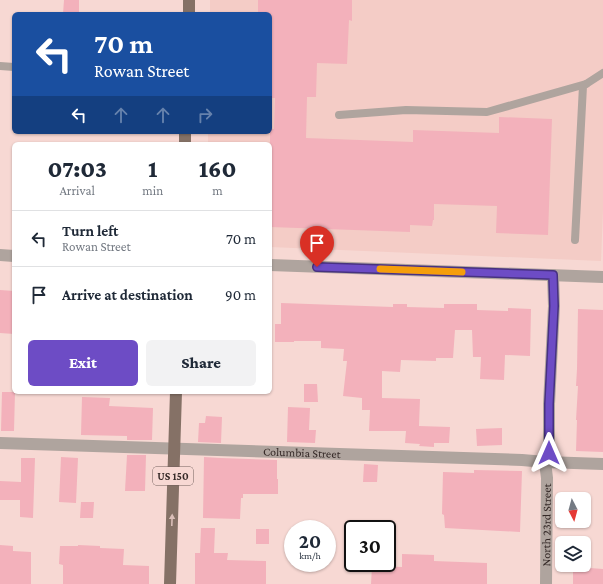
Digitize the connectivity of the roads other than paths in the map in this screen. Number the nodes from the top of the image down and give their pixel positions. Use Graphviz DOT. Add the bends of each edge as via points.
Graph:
graph roads {
  1 [pos="189,0"];
  2 [pos="189,12"];
  3 [pos="0,66"];
  4 [pos="12,67"];
  5 [pos="603,73"];
  6 [pos="586,84"];
  7 [pos="339,115"];
  8 [pos="575,240"];
  9 [pos="0,255"];
  10 [pos="12,256"];
  11 [pos="272,265"];
  12 [pos="553,275"];
  13 [pos="603,277"];
  14 [pos="176,394"];
  15 [pos="0,443"];
  16 [pos="174,448"];
  17 [pos="545,462"];
  18 [pos="603,464"];
  19 [pos="170,584"];
  20 [pos="546,584"];
  1 -- 2 [label="main road"];
  3 -- 4 [label="lane"];
  5 -- 6 [label="lane"];
  6 -- 7 [label="lane" via="487,112 406,110"];
  6 -- 8 [label="lane" via="583,86"];
  9 -- 10 [label="street"];
  11 -- 12 [label="street"];
  12 -- 13 [label="street"];
  12 -- 17 [label="street, North 23rd Street" via="549,453"];
  14 -- 16 [label="main road, US 150"];
  15 -- 16 [label="street, Columbia Street"];
  16 -- 17 [label="street, Columbia Street"];
  19 -- 16 [label="main road, US 150, one-way"];
  17 -- 18 [label="street, Columbia Street"];
  17 -- 20 [label="street, North 23rd Street"];
}
